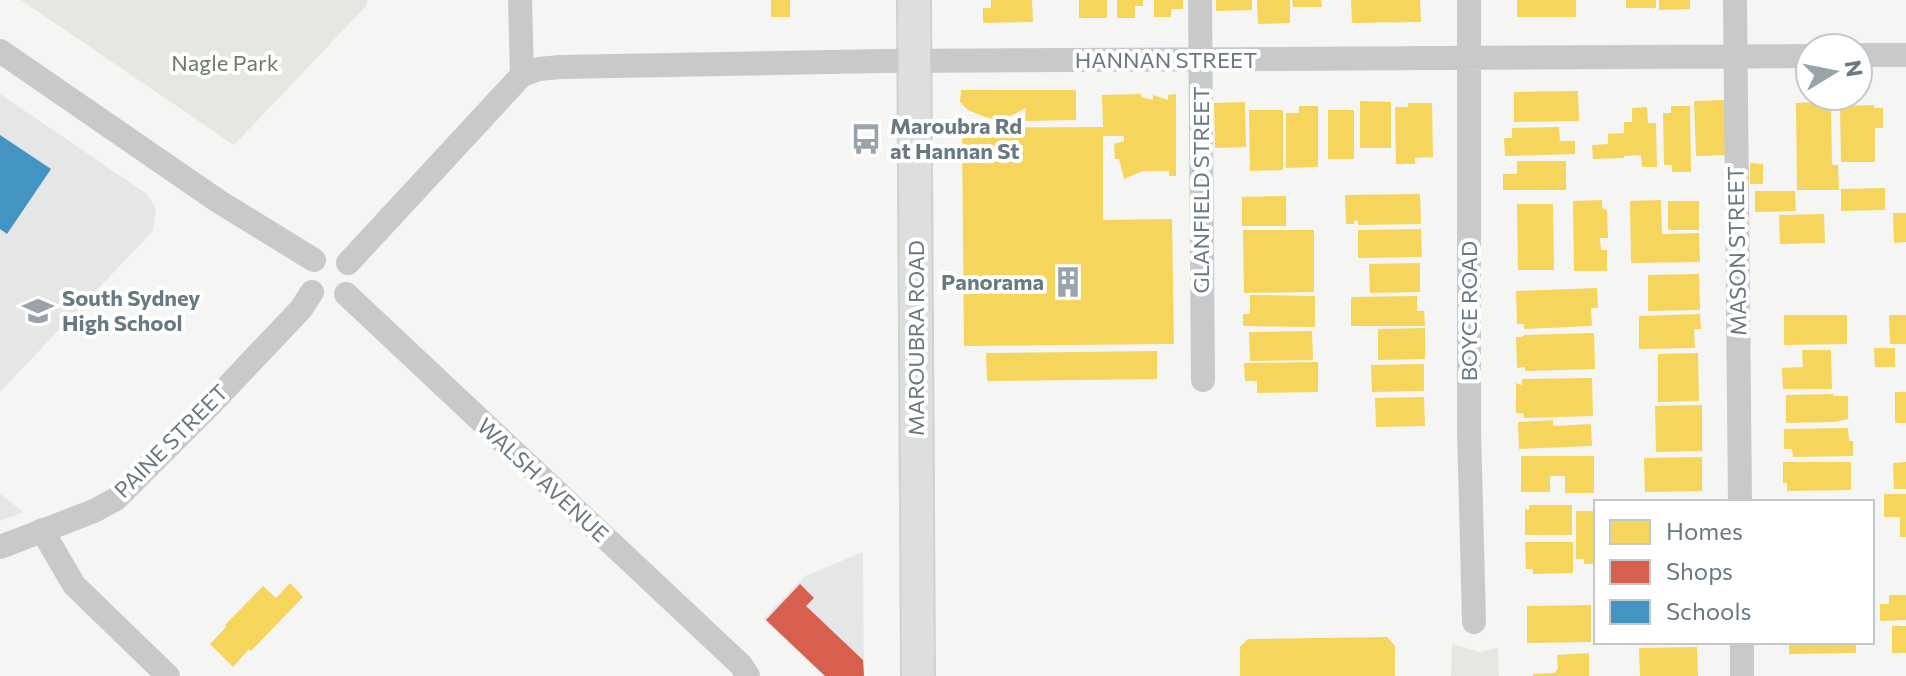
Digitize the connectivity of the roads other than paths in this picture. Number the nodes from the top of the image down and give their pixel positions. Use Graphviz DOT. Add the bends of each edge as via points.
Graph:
graph roads {
  1 [pos="520,0"];
  2 [pos="914,0"];
  3 [pos="1200,0"];
  4 [pos="1469,0"];
  5 [pos="1735,0"];
  6 [pos="0,51"];
  7 [pos="1874,55"];
  8 [pos="1906,55"];
  9 [pos="1735,56"];
  10 [pos="1794,56"];
  11 [pos="1469,58"];
  12 [pos="914,61"];
  13 [pos="1200,61"];
  14 [pos="522,75"];
  15 [pos="314,260"];
  16 [pos="348,263"];
  17 [pos="312,292"];
  18 [pos="346,294"];
  19 [pos="1203,380"];
  20 [pos="1740,500"];
  21 [pos="42,530"];
  22 [pos="0,547"];
  23 [pos="1474,622"];
  24 [pos="1742,644"];
  25 [pos="745,670"];
  26 [pos="168,676"];
  27 [pos="764,676"];
  28 [pos="918,676"];
  29 [pos="1742,676"];
  1 -- 14 [label="street"];
  2 -- 12 [label="main road, MAROUBRA ROAD"];
  3 -- 13 [label="street, GLANFIELD STREET"];
  4 -- 11 [label="street, BOYCE ROAD"];
  5 -- 9 [label="street, MASON STREET"];
  6 -- 15 [label="street" via="218,201"];
  7 -- 8 [label="street"];
  9 -- 10 [label="street, HANNAN STREET"];
  9 -- 11 [label="street, HANNAN STREET"];
  9 -- 20 [label="street, MASON STREET"];
  11 -- 13 [label="street, HANNAN STREET"];
  11 -- 23 [label="street, BOYCE ROAD"];
  12 -- 13 [label="street, HANNAN STREET"];
  12 -- 14 [label="street, HANNAN STREET" via="560,67"];
  12 -- 28 [label="main road, MAROUBRA ROAD"];
  13 -- 19 [label="street, GLANFIELD STREET"];
  14 -- 16 [label="street"];
  15 -- 16 [label="street" via="333,254"];
  15 -- 17 [label="street" via="307,278"];
  16 -- 18 [label="street" via="353,281"];
  17 -- 18 [label="street" via="326,300"];
  17 -- 21 [label="street, PAINE STREET" via="116,499"];
  18 -- 25 [label="street, WALSH AVENUE"];
  21 -- 22 [label="street, PAINE STREET"];
  21 -- 26 [label="street" via="74,585"];
  24 -- 29 [label="street"];
  25 -- 27 [label="street, WALSH AVENUE"];
}
